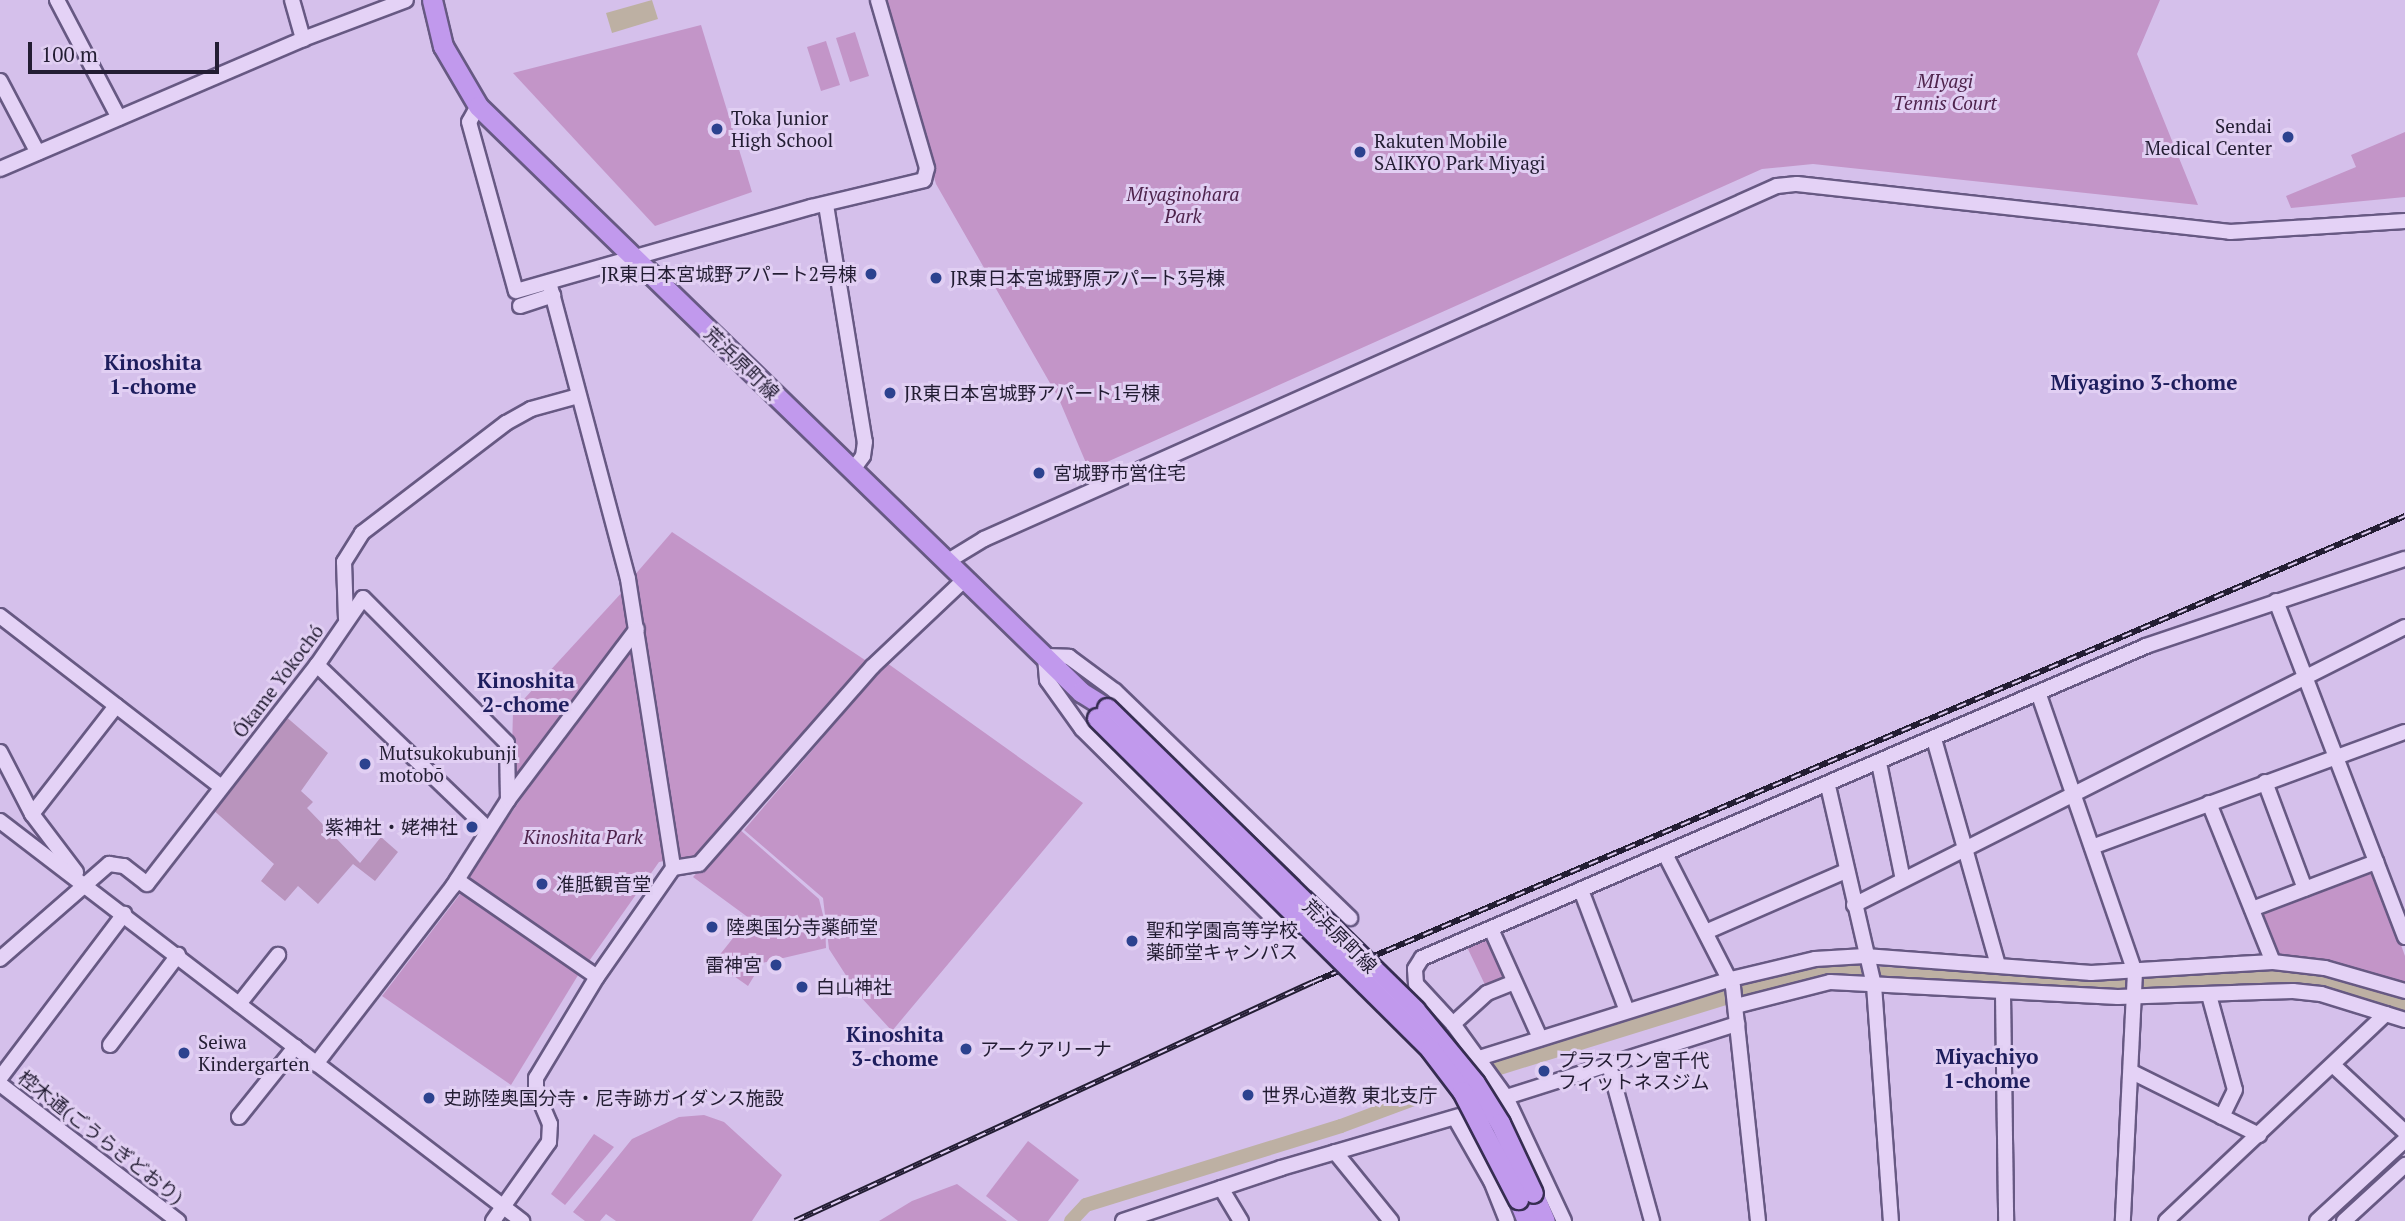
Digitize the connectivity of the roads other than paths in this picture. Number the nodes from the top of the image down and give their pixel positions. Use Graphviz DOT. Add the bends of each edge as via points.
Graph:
graph roads {
  1 [pos="57,0"];
  2 [pos="292,0"];
  3 [pos="406,0"];
  4 [pos="878,0"];
  5 [pos="427,4"];
  6 [pos="303,39"];
  7 [pos="0,81"];
  8 [pos="478,106"];
  9 [pos="119,118"];
  10 [pos="38,153"];
  11 [pos="0,169"];
  12 [pos="826,205"];
  13 [pos="2405,221"];
  14 [pos="634,258"];
  15 [pos="551,288"];
  16 [pos="520,306"];
  17 [pos="578,396"];
  18 [pos="853,470"];
  19 [pos="2405,559"];
  20 [pos="948,561"];
  21 [pos="966,578"];
  22 [pos="2276,601"];
  23 [pos="0,616"];
  24 [pos="346,619"];
  25 [pos="2405,628"];
  26 [pos="637,629"];
  27 [pos="1045,656"];
  28 [pos="317,666"];
  29 [pos="2305,677"];
  30 [pos="2039,695"];
  31 [pos="116,706"];
  32 [pos="2405,732"];
  33 [pos="1934,739"];
  34 [pos="0,752"];
  35 [pos="2337,757"];
  36 [pos="1880,763"];
  37 [pos="3,768"];
  38 [pos="2265,782"];
  39 [pos="221,786"];
  40 [pos="1828,786"];
  41 [pos="2073,792"];
  42 [pos="508,800"];
  43 [pos="2209,803"];
  44 [pos="32,814"];
  45 [pos="0,821"];
  46 [pos="488,829"];
  47 [pos="1965,847"];
  48 [pos="2092,847"];
  49 [pos="1665,855"];
  50 [pos="2376,862"];
  51 [pos="673,867"];
  52 [pos="1846,871"];
  53 [pos="457,880"];
  54 [pos="1903,880"];
  55 [pos="1310,881"];
  56 [pos="86,883"];
  57 [pos="2305,889"];
  58 [pos="1581,890"];
  59 [pos="1854,905"];
  60 [pos="2252,909"];
  61 [pos="124,914"];
  62 [pos="1350,918"];
  63 [pos="1491,929"];
  64 [pos="1708,931"];
  65 [pos="2405,937"];
  66 [pos="178,955"];
  67 [pos="278,955"];
  68 [pos="0,959"];
  69 [pos="2273,962"];
  70 [pos="1998,965"];
  71 [pos="1870,971"];
  72 [pos="597,977"];
  73 [pos="1731,979"];
  74 [pos="1514,982"];
  75 [pos="2136,984"];
  76 [pos="2405,991"];
  77 [pos="2003,994"];
  78 [pos="2209,995"];
  79 [pos="239,1004"];
  80 [pos="1737,1006"];
  81 [pos="1627,1011"];
  82 [pos="2386,1014"];
  83 [pos="2405,1020"];
  84 [pos="1453,1024"];
  85 [pos="1737,1024"];
  86 [pos="1540,1038"];
  87 [pos="110,1045"];
  88 [pos="295,1047"];
  89 [pos="1479,1058"];
  90 [pos="316,1064"];
  91 [pos="1609,1065"];
  92 [pos="2334,1066"];
  93 [pos="2132,1072"];
  94 [pos="0,1079"];
  95 [pos="0,1084"];
  96 [pos="1503,1098"];
  97 [pos="239,1117"];
  98 [pos="2222,1117"];
  99 [pos="2405,1132"];
  100 [pos="2259,1135"];
  101 [pos="2405,1140"];
  102 [pos="1335,1152"];
  103 [pos="2405,1165"];
  104 [pos="1221,1188"];
  105 [pos="1525,1196"];
  106 [pos="503,1207"];
  107 [pos="1239,1220"];
  108 [pos="178,1221"];
  109 [pos="493,1221"];
  110 [pos="522,1221"];
  111 [pos="1123,1221"];
  112 [pos="1391,1221"];
  113 [pos="1507,1221"];
  114 [pos="1527,1221"];
  115 [pos="1545,1221"];
  116 [pos="1564,1221"];
  117 [pos="1651,1221"];
  118 [pos="1758,1221"];
  119 [pos="1891,1221"];
  120 [pos="2006,1221"];
  121 [pos="2123,1221"];
  122 [pos="2166,1221"];
  123 [pos="2317,1221"];
  124 [pos="2344,1221"];
  1 -- 9 [label="street"];
  2 -- 6 [label="street"];
  3 -- 6 [label="street"];
  4 -- 12 [label="street" via="927,176 921,183"];
  5 -- 8 [label="main road, 荒浜原町線" via="451,64"];
  6 -- 9 [label="street"];
  7 -- 10 [label="street"];
  8 -- 14 [label="main road, 荒浜原町線"];
  8 -- 15 [label="street" via="469,122 516,291"];
  9 -- 10 [label="street"];
  10 -- 11 [label="street"];
  12 -- 14 [label="street"];
  12 -- 18 [label="street" via="865,442 863,456"];
  13 -- 20 [label="street" via="2230,232 1797,184 1777,186 984,538"];
  14 -- 15 [label="street"];
  14 -- 18 [label="main road, 荒浜原町線"];
  15 -- 16 [label="street"];
  15 -- 17 [label="street"];
  17 -- 24 [label="street, Ókame Yokochó" via="531,409 506,423 362,533 344,562"];
  17 -- 26 [label="street"];
  18 -- 20 [label="main road, 荒浜原町線"];
  19 -- 22 [label="street"];
  20 -- 21 [label="main road, 荒浜原町線"];
  21 -- 27 [label="main road, 荒浜原町線"];
  21 -- 51 [label="street" via="872,667 699,864"];
  22 -- 29 [label="street"];
  22 -- 30 [label="street" via="2146,646"];
  23 -- 31 [label="street"];
  24 -- 28 [label="street, Ókame Yokochó"];
  24 -- 42 [label="street" via="363,598 507,743"];
  25 -- 29 [label="street"];
  26 -- 42 [label="street"];
  26 -- 51 [label="street"];
  27 -- 55 [label="street" via="1069,657 1115,691"];
  27 -- 55 [label="street" via="1047,680 1082,729 1274,920"];
  27 -- 105 [label="main road, 荒浜原町線, bridge" via="1430,1049 1462,1091"];
  28 -- 39 [label="street, Ókame Yokochó"];
  28 -- 46 [label="street"];
  29 -- 35 [label="street"];
  29 -- 41 [label="street"];
  30 -- 33 [label="street"];
  30 -- 41 [label="street"];
  31 -- 39 [label="street"];
  31 -- 44 [label="street"];
  32 -- 35 [label="street"];
  33 -- 36 [label="street"];
  33 -- 47 [label="street"];
  34 -- 37 [label="street"];
  35 -- 38 [label="street"];
  35 -- 50 [label="street"];
  36 -- 40 [label="street"];
  36 -- 54 [label="street"];
  37 -- 44 [label="street"];
  38 -- 43 [label="street"];
  38 -- 57 [label="street"];
  39 -- 56 [label="street, Ókame Yokochó" via="147,884 117,864 100,869"];
  40 -- 49 [label="street"];
  40 -- 52 [label="street"];
  41 -- 47 [label="street"];
  41 -- 48 [label="street"];
  42 -- 46 [label="street"];
  43 -- 48 [label="street"];
  43 -- 60 [label="street"];
  44 -- 56 [label="street"];
  45 -- 56 [label="street"];
  46 -- 53 [label="street"];
  47 -- 54 [label="street"];
  47 -- 70 [label="street"];
  48 -- 75 [label="street"];
  49 -- 58 [label="street"];
  49 -- 64 [label="street"];
  50 -- 57 [label="street"];
  50 -- 65 [label="street"];
  51 -- 72 [label="street"];
  52 -- 59 [label="street"];
  52 -- 64 [label="street"];
  53 -- 72 [label="street"];
  53 -- 90 [label="street"];
  54 -- 59 [label="street"];
  55 -- 62 [label="street"];
  56 -- 61 [label="street"];
  56 -- 68 [label="street"];
  57 -- 60 [label="street"];
  58 -- 63 [label="street"];
  58 -- 81 [label="street"];
  59 -- 71 [label="street"];
  60 -- 69 [label="street"];
  61 -- 66 [label="street"];
  61 -- 94 [label="street"];
  63 -- 74 [label="street"];
  63 -- 84 [label="street" via="1427,955 1415,969 1416,984"];
  64 -- 73 [label="street"];
  66 -- 79 [label="street"];
  66 -- 87 [label="street"];
  67 -- 79 [label="street"];
  69 -- 75 [label="street"];
  69 -- 76 [label="street" via="2325,968"];
  70 -- 71 [label="street"];
  70 -- 75 [label="street"];
  71 -- 73 [label="street" via="1815,959"];
  71 -- 77 [label="street"];
  71 -- 80 [label="street"];
  71 -- 119 [label="street"];
  72 -- 106 [label="street" via="535,1082 551,1136"];
  73 -- 80 [label="street"];
  73 -- 81 [label="street"];
  74 -- 84 [label="street" via="1487,993"];
  74 -- 86 [label="street"];
  75 -- 77 [label="street"];
  75 -- 78 [label="street"];
  75 -- 93 [label="street"];
  77 -- 120 [label="street"];
  78 -- 82 [label="street" via="2321,994"];
  78 -- 98 [label="street" via="2235,1090"];
  79 -- 88 [label="street"];
  80 -- 85 [label="street"];
  81 -- 86 [label="street"];
  82 -- 83 [label="street"];
  82 -- 92 [label="street"];
  84 -- 89 [label="street"];
  85 -- 91 [label="street"];
  85 -- 118 [label="street"];
  86 -- 89 [label="street"];
  88 -- 90 [label="street"];
  88 -- 97 [label="street"];
  89 -- 96 [label="street"];
  90 -- 106 [label="street"];
  91 -- 96 [label="street"];
  91 -- 117 [label="street"];
  92 -- 99 [label="street"];
  92 -- 100 [label="street"];
  93 -- 98 [label="street"];
  93 -- 121 [label="street"];
  95 -- 108 [label="street, 椌木通(ごうらぎどおり)"];
  96 -- 116 [label="street"];
  98 -- 100 [label="street"];
  100 -- 122 [label="street"];
  101 -- 123 [label="street"];
  102 -- 104 [label="street"];
  102 -- 112 [label="street"];
  102 -- 113 [label="street" via="1457,1117"];
  103 -- 124 [label="street"];
  104 -- 107 [label="street"];
  104 -- 111 [label="street"];
  105 -- 114 [label="main road, 荒浜原町線"];
  105 -- 115 [label="main road, 荒浜原町線"];
  106 -- 109 [label="street"];
  106 -- 110 [label="street"];
}
